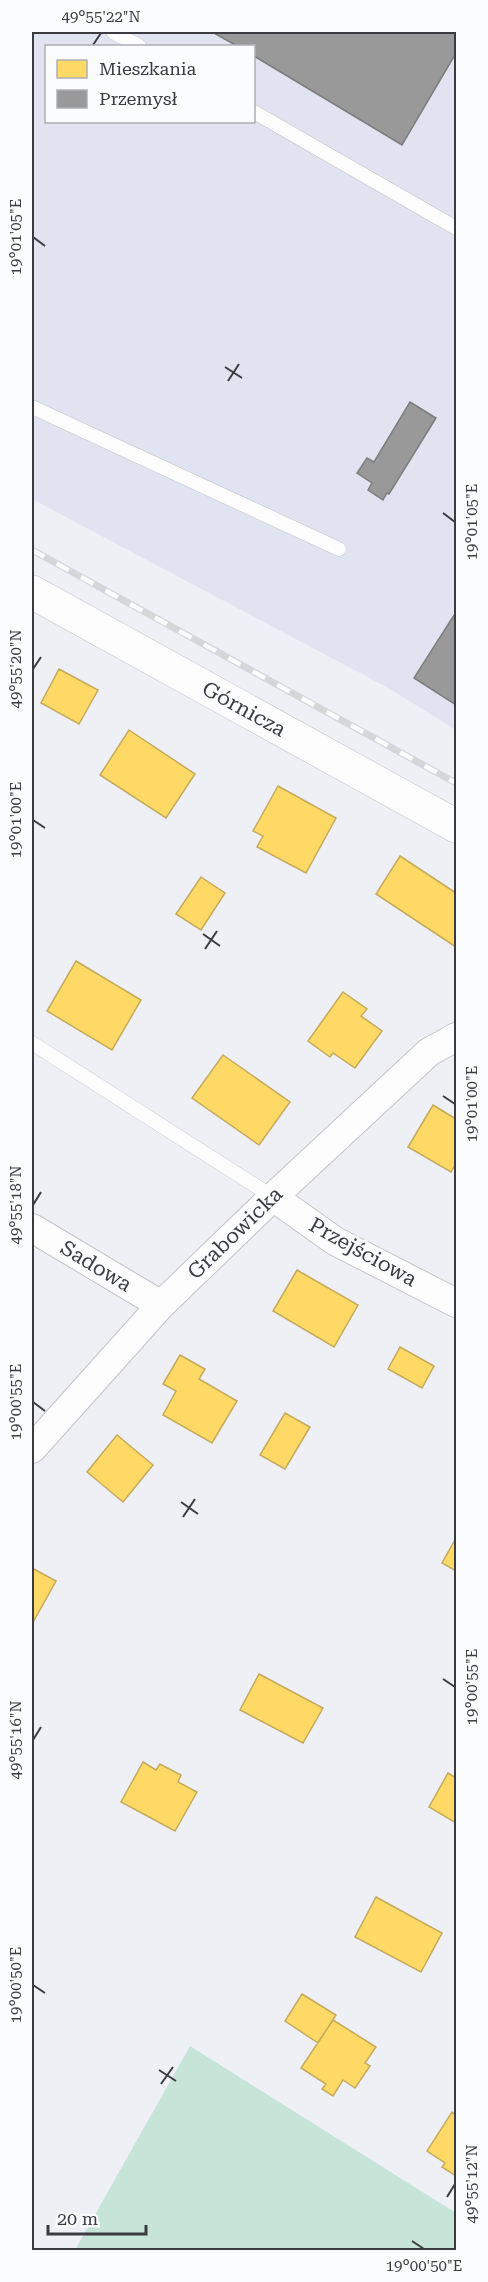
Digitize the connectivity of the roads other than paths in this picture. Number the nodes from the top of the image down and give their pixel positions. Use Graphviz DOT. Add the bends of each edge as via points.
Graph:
graph roads {
  1 [pos="112,32"];
  2 [pos="137,45"];
  3 [pos="255,113"];
  4 [pos="455,224"];
  5 [pos="32,407"];
  6 [pos="339,549"];
  7 [pos="32,592"];
  8 [pos="456,826"];
  9 [pos="456,1037"];
  10 [pos="32,1042"];
  11 [pos="273,1197"];
  12 [pos="32,1228"];
  13 [pos="456,1303"];
  14 [pos="160,1305"];
  15 [pos="32,1449"];
  1 -- 2 [label="lane"];
  3 -- 4 [label="lane"];
  5 -- 6 [label="lane"];
  7 -- 8 [label="street, Górnicza"];
  9 -- 11 [label="street, Grabowicka" via="429,1052"];
  10 -- 11 [label="lane"];
  11 -- 13 [label="street, Przejściowa" via="335,1241"];
  11 -- 14 [label="street, Grabowicka"];
  12 -- 14 [label="street, Sadowa"];
  14 -- 15 [label="street, Grabowicka"];
}
